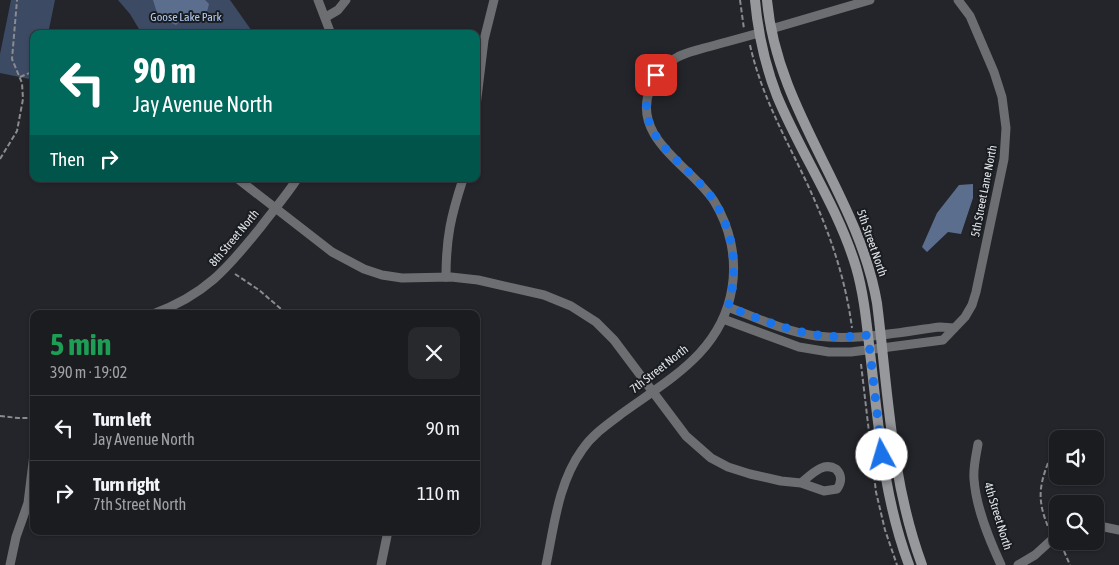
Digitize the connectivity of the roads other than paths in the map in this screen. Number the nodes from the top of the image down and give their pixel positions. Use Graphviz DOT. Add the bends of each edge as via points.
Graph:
graph roads {
  1 [pos="318,0"];
  2 [pos="346,0"];
  3 [pos="494,0"];
  4 [pos="755,0"];
  5 [pos="767,0"];
  6 [pos="870,0"];
  7 [pos="958,0"];
  8 [pos="326,17"];
  9 [pos="771,28"];
  10 [pos="330,30"];
  11 [pos="759,32"];
  12 [pos="480,72"];
  13 [pos="242,182"];
  14 [pos="295,182"];
  15 [pos="462,182"];
  16 [pos="275,208"];
  17 [pos="446,277"];
  18 [pos="728,307"];
  19 [pos="162,310"];
  20 [pos="723,319"];
  21 [pos="954,328"];
  22 [pos="880,334"];
  23 [pos="868,335"];
  24 [pos="882,349"];
  25 [pos="870,350"];
  26 [pos="653,391"];
  27 [pos="978,444"];
  28 [pos="801,482"];
  29 [pos="30,487"];
  30 [pos="1104,527"];
  31 [pos="1119,530"];
  32 [pos="387,535"];
  33 [pos="1049,537"];
  34 [pos="10,565"];
  35 [pos="380,565"];
  36 [pos="546,565"];
  37 [pos="909,565"];
  38 [pos="922,565"];
  39 [pos="1001,565"];
  40 [pos="1018,565"];
  1 -- 8 [label="street"];
  2 -- 8 [label="street"];
  3 -- 12 [label="street"];
  4 -- 11 [label="street, 5th Street North"];
  5 -- 9 [label="street, 5th Street North"];
  6 -- 9 [label="street"];
  7 -- 21 [label="street, 5th Street Lane North" via="970,16 997,80 1004,106 1006,139 975,297 968,313"];
  8 -- 10 [label="street"];
  9 -- 22 [label="street, 5th Street North" via="791,96 861,244 875,292"];
  11 -- 18 [label="street, 7th Street North" via="672,60 656,75 647,100 648,118 655,137 708,194 725,223 734,269"];
  11 -- 23 [label="street, 5th Street North" via="777,96 852,254"];
  13 -- 16 [label="street"];
  14 -- 16 [label="street, 8th Street North"];
  15 -- 17 [label="street" via="449,225"];
  16 -- 17 [label="street" via="332,252 364,269 402,278"];
  16 -- 19 [label="street, 8th Street North" via="215,279 187,299"];
  17 -- 26 [label="street" via="534,292 575,309 596,322 614,340"];
  18 -- 20 [label="street, 7th Street North"];
  18 -- 23 [label="street" via="808,334 834,337"];
  20 -- 25 [label="street, 5th Street Lane North" via="810,350 835,353"];
  20 -- 26 [label="street, 7th Street North" via="699,355"];
  21 -- 22 [label="street"];
  21 -- 24 [label="street, 5th Street Lane North" via="943,340"];
  22 -- 23 [label="street"];
  22 -- 24 [label="street, 5th Street North"];
  23 -- 25 [label="street, 5th Street North"];
  24 -- 25 [label="street, 5th Street Lane North"];
  24 -- 38 [label="street, 5th Street North" via="900,492"];
  25 -- 37 [label="street, 5th Street North" via="887,490"];
  26 -- 28 [label="street" via="686,436 715,460 750,474"];
  26 -- 36 [label="street, 7th Street North" via="598,432 576,458 562,492"];
  27 -- 39 [label="street, 4th Street North" via="974,468 976,495"];
  29 -- 34 [label="street"];
  30 -- 31 [label="street"];
  32 -- 35 [label="street"];
  33 -- 40 [label="street" via="1035,555"];
}
